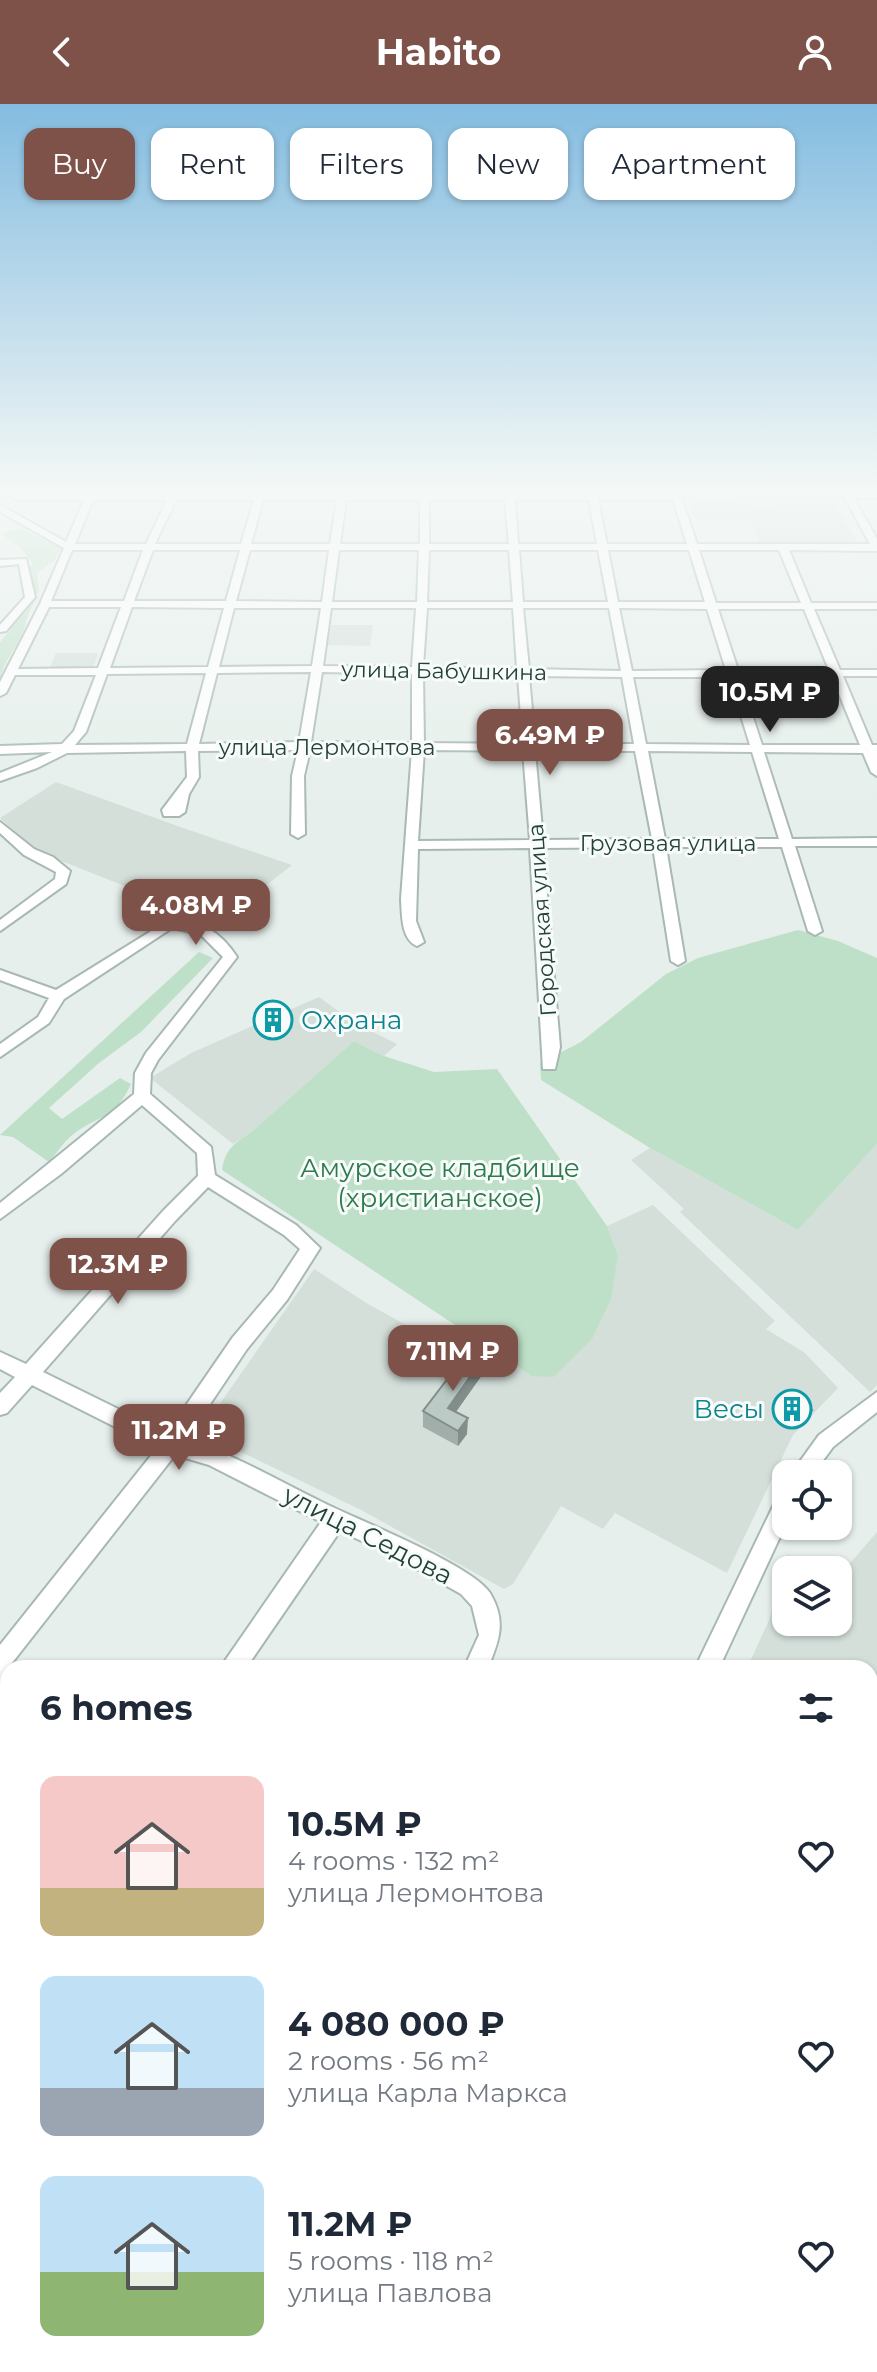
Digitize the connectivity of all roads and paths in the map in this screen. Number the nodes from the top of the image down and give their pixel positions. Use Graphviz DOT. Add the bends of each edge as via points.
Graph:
graph roads {
  1 [pos="29,593"];
  2 [pos="50,593"];
  3 [pos="132,593"];
  4 [pos="231,593"];
  5 [pos="328,593"];
  6 [pos="421,593"];
  7 [pos="519,593"];
  8 [pos="611,593"];
  9 [pos="705,593"];
  10 [pos="802,593"];
  11 [pos="326,603"];
  12 [pos="520,603"];
  13 [pos="613,603"];
  14 [pos="45,604"];
  15 [pos="128,604"];
  16 [pos="228,604"];
  17 [pos="420,604"];
  18 [pos="807,605"];
  19 [pos="709,606"];
  20 [pos="877,606"];
  21 [pos="1,632"];
  22 [pos="318,669"];
  23 [pos="211,670"];
  24 [pos="417,670"];
  25 [pos="103,671"];
  26 [pos="525,671"];
  27 [pos="12,672"];
  28 [pos="626,672"];
  29 [pos="731,672"];
  30 [pos="835,673"];
  31 [pos="877,673"];
  32 [pos="0,693"];
  33 [pos="304,746"];
  34 [pos="192,747"];
  35 [pos="416,747"];
  36 [pos="530,748"];
  37 [pos="641,748"];
  38 [pos="66,749"];
  39 [pos="756,749"];
  40 [pos="872,749"];
  41 [pos="0,750"];
  42 [pos="877,772"];
  43 [pos="0,777"];
  44 [pos="183,794"];
  45 [pos="0,826"];
  46 [pos="298,834"];
  47 [pos="877,842"];
  48 [pos="535,843"];
  49 [pos="659,843"];
  50 [pos="787,843"];
  51 [pos="411,845"];
  52 [pos="0,927"];
  53 [pos="815,931"];
  54 [pos="417,942"];
  55 [pos="678,961"];
  56 [pos="0,975"];
  57 [pos="58,996"];
  58 [pos="0,1052"];
  59 [pos="549,1065"];
  60 [pos="142,1096"];
  61 [pos="207,1178"];
  62 [pos="0,1212"];
  63 [pos="0,1360"];
  64 [pos="28,1375"];
  65 [pos="877,1400"];
  66 [pos="0,1407"];
  67 [pos="171,1445"];
  68 [pos="812,1460"];
  69 [pos="336,1518"];
  70 [pos="772,1531"];
  71 [pos="2,1660"];
  72 [pos="238,1660"];
  73 [pos="479,1660"];
  74 [pos="711,1660"];
  1 -- 21 [label="street"];
  2 -- 14 [label="street"];
  3 -- 15 [label="street"];
  4 -- 16 [label="street"];
  5 -- 11 [label="street"];
  6 -- 17 [label="street"];
  7 -- 12 [label="street, Городская улица"];
  8 -- 13 [label="street"];
  9 -- 19 [label="street"];
  10 -- 18 [label="street"];
  11 -- 16 [label="street"];
  11 -- 17 [label="street"];
  11 -- 22 [label="street"];
  12 -- 13 [label="street"];
  12 -- 17 [label="street"];
  12 -- 26 [label="street, Городская улица"];
  13 -- 19 [label="street"];
  13 -- 28 [label="street"];
  14 -- 15 [label="street"];
  14 -- 27 [label="street"];
  15 -- 16 [label="street"];
  15 -- 25 [label="street"];
  16 -- 23 [label="street"];
  17 -- 24 [label="street"];
  18 -- 19 [label="street"];
  18 -- 20 [label="street"];
  18 -- 30 [label="street"];
  19 -- 29 [label="street"];
  22 -- 23 [label="street, улица Бабушкина"];
  22 -- 24 [label="street, улица Бабушкина"];
  22 -- 33 [label="street"];
  23 -- 25 [label="street, улица Бабушкина"];
  23 -- 34 [label="street"];
  24 -- 26 [label="street, улица Бабушкина"];
  24 -- 35 [label="street"];
  25 -- 27 [label="street, улица Бабушкина"];
  25 -- 38 [label="street" via="80,732"];
  26 -- 28 [label="street, улица Бабушкина"];
  26 -- 36 [label="street, Городская улица"];
  27 -- 32 [label="street"];
  28 -- 29 [label="street, улица Бабушкина"];
  28 -- 37 [label="street"];
  29 -- 30 [label="street, улица Бабушкина"];
  29 -- 39 [label="street"];
  30 -- 31 [label="street, улица Бабушкина"];
  30 -- 40 [label="street"];
  33 -- 34 [label="street, улица Лермонтова"];
  33 -- 35 [label="street, улица Лермонтова"];
  33 -- 46 [label="street"];
  34 -- 38 [label="street, улица Лермонтова"];
  34 -- 44 [label="street" via="193,777"];
  35 -- 36 [label="street, улица Лермонтова"];
  35 -- 51 [label="street"];
  36 -- 37 [label="street, улица Лермонтова"];
  36 -- 48 [label="street, Городская улица"];
  37 -- 39 [label="street, улица Лермонтова"];
  37 -- 49 [label="street"];
  38 -- 41 [label="street, улица Лермонтова"];
  38 -- 43 [label="street"];
  39 -- 40 [label="street, улица Лермонтова"];
  39 -- 50 [label="street"];
  40 -- 42 [label="street"];
  45 -- 52 [label="street" via="29,852 63,871 61,881"];
  47 -- 50 [label="street, Грузовая улица"];
  48 -- 49 [label="street, Грузовая улица"];
  48 -- 51 [label="street, Грузовая улица"];
  48 -- 59 [label="street, Городская улица" via="552,1047"];
  49 -- 50 [label="street, Грузовая улица"];
  49 -- 55 [label="street"];
  50 -- 53 [label="street"];
  51 -- 54 [label="street" via="408,910"];
  56 -- 57 [label="street"];
  57 -- 58 [label="street" via="44,1020"];
  57 -- 60 [label="street" via="169,924 211,933 230,957 152,1057 143,1073"];
  60 -- 61 [label="street" via="205,1151"];
  60 -- 62 [label="street"];
  61 -- 64 [label="street"];
  61 -- 67 [label="street" via="311,1248"];
  63 -- 64 [label="street, улица Седова"];
  64 -- 66 [label="street"];
  64 -- 67 [label="street, улица Седова"];
  65 -- 68 [label="street" via="826,1441"];
  67 -- 69 [label="street, улица Седова" via="214,1457"];
  67 -- 71 [label="street"];
  69 -- 72 [label="street"];
  69 -- 73 [label="street, улица Седова" via="469,1587 488,1617 490,1635"];
  70 -- 74 [label="street"];
}
